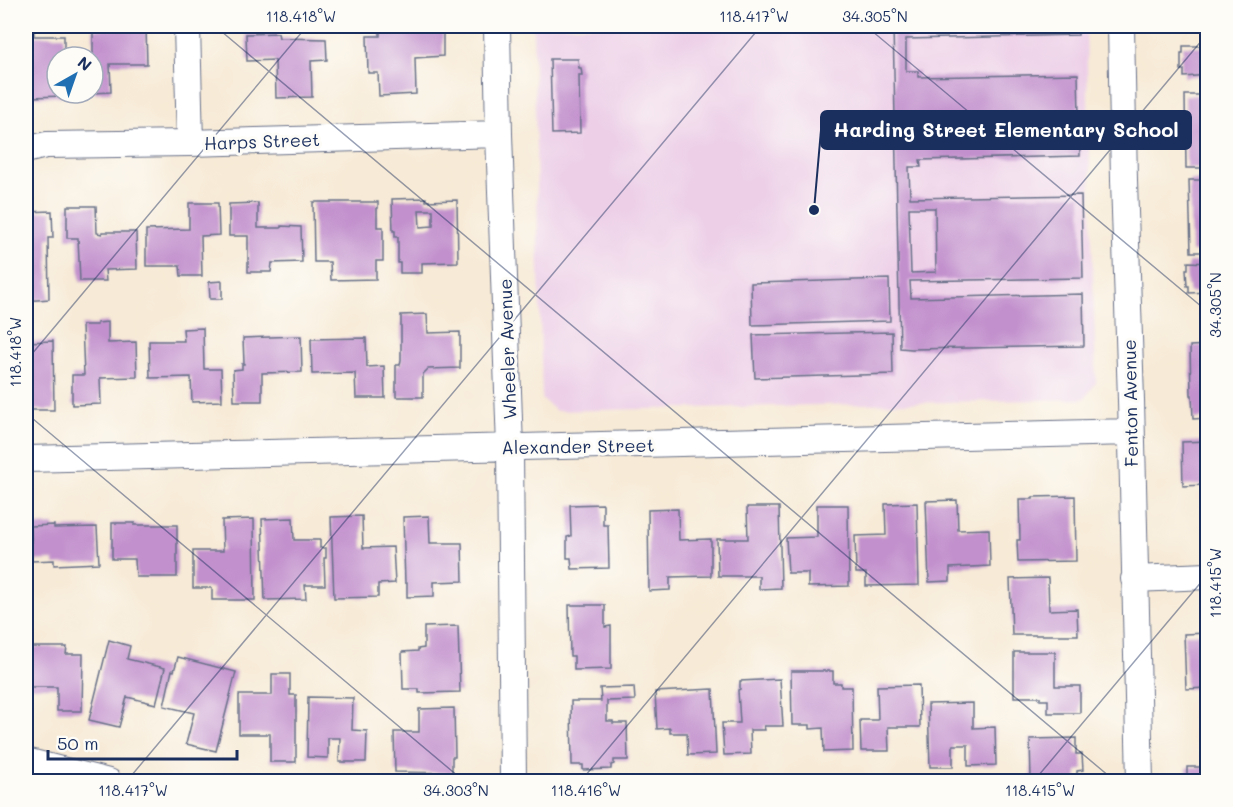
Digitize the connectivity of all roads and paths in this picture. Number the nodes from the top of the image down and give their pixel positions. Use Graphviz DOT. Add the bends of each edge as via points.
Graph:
graph roads {
  1 [pos="187,26"];
  2 [pos="497,26"];
  3 [pos="1121,26"];
  4 [pos="499,134"];
  5 [pos="190,143"];
  6 [pos="26,150"];
  7 [pos="1131,432"];
  8 [pos="510,448"];
  9 [pos="26,459"];
  10 [pos="1208,576"];
  11 [pos="1134,579"];
  12 [pos="26,761"];
  13 [pos="109,782"];
  14 [pos="513,782"];
  15 [pos="1140,782"];
  1 -- 5 [label="street"];
  2 -- 4 [label="street, Wheeler Avenue"];
  3 -- 7 [label="street, Fenton Avenue"];
  4 -- 5 [label="street, Harps Street"];
  4 -- 8 [label="street, Wheeler Avenue"];
  5 -- 6 [label="street, Harps Street" via="46,145"];
  7 -- 8 [label="street, Alexander Street"];
  7 -- 11 [label="street, Fenton Avenue"];
  8 -- 9 [label="street, Alexander Street"];
  8 -- 14 [label="street, Wheeler Avenue"];
  10 -- 11 [label="street"];
  11 -- 15 [label="street, Fenton Avenue"];
  12 -- 13 [label="street"];
}
